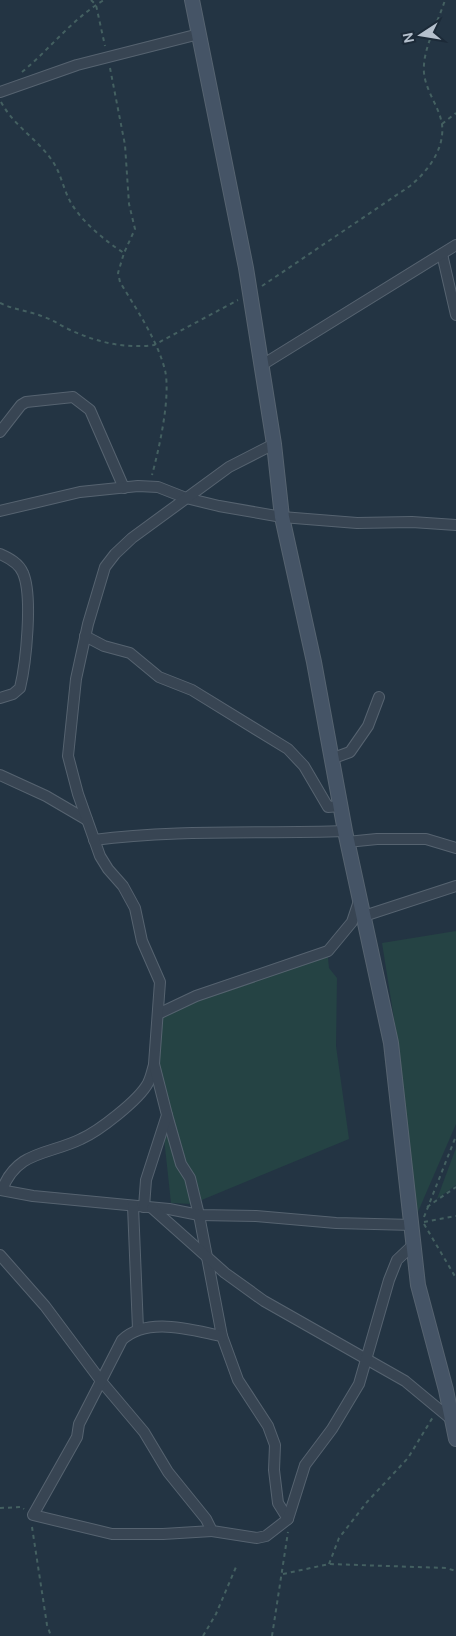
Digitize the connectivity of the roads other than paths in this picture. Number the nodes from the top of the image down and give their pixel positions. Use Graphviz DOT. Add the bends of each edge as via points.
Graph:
graph roads {
  1 [pos="192,0"];
  2 [pos="199,34"];
  3 [pos="0,92"];
  4 [pos="456,245"];
  5 [pos="442,254"];
  6 [pos="456,315"];
  7 [pos="262,365"];
  8 [pos="0,432"];
  9 [pos="274,444"];
  10 [pos="124,488"];
  11 [pos="186,498"];
  12 [pos="0,511"];
  13 [pos="282,517"];
  14 [pos="456,525"];
  15 [pos="0,554"];
  16 [pos="85,636"];
  17 [pos="379,697"];
  18 [pos="0,698"];
  19 [pos="331,758"];
  20 [pos="0,775"];
  21 [pos="341,806"];
  22 [pos="87,820"];
  23 [pos="346,837"];
  24 [pos="94,840"];
  25 [pos="456,848"];
  26 [pos="456,886"];
  27 [pos="360,897"];
  28 [pos="364,916"];
  29 [pos="158,1014"];
  30 [pos="154,1064"];
  31 [pos="167,1115"];
  32 [pos="1,1190"];
  33 [pos="143,1207"];
  34 [pos="199,1216"];
  35 [pos="418,1224"];
  36 [pos="414,1243"];
  37 [pos="0,1255"];
  38 [pos="209,1258"];
  39 [pos="138,1329"];
  40 [pos="222,1336"];
  41 [pos="367,1360"];
  42 [pos="101,1381"];
  43 [pos="452,1420"];
  44 [pos="456,1440"];
  45 [pos="288,1519"];
  46 [pos="212,1531"];
  1 -- 2 [label="street"];
  2 -- 3 [label="street" via="108,57"];
  2 -- 7 [label="street"];
  4 -- 5 [label="street"];
  5 -- 6 [label="street"];
  5 -- 7 [label="street"];
  7 -- 9 [label="street"];
  8 -- 10 [label="street" via="26,402 73,397 90,410"];
  9 -- 11 [label="street" via="230,467"];
  9 -- 13 [label="street"];
  10 -- 11 [label="street" via="158,487"];
  10 -- 12 [label="street" via="80,492"];
  11 -- 13 [label="street"];
  11 -- 16 [label="street" via="132,538 105,567"];
  13 -- 14 [label="street" via="356,523"];
  13 -- 19 [label="street"];
  15 -- 18 [label="street" via="14,561 23,572 27,594 20,688"];
  16 -- 21 [label="street" via="104,646 130,653 159,677 192,690 288,749 304,766 328,807"];
  16 -- 22 [label="street" via="76,679 68,756"];
  17 -- 19 [label="street" via="368,726 350,752"];
  19 -- 21 [label="street"];
  20 -- 22 [label="street"];
  21 -- 23 [label="street"];
  22 -- 24 [label="street"];
  23 -- 24 [label="street" via="173,833"];
  23 -- 25 [label="street" via="426,839"];
  23 -- 27 [label="street"];
  24 -- 29 [label="street" via="108,870 123,886 135,908 142,941 160,982"];
  26 -- 28 [label="street"];
  27 -- 28 [label="street"];
  27 -- 29 [label="street" via="352,922 328,951 196,996"];
  28 -- 35 [label="street" via="392,1043"];
  29 -- 30 [label="street"];
  30 -- 31 [label="street"];
  30 -- 32 [label="street" via="148,1084 135,1098 82,1139 32,1155 12,1173"];
  31 -- 33 [label="street" via="146,1180"];
  31 -- 34 [label="street" via="181,1164 190,1178"];
  32 -- 33 [label="street"];
  33 -- 34 [label="street"];
  33 -- 38 [label="street"];
  33 -- 39 [label="street"];
  34 -- 35 [label="street"];
  34 -- 38 [label="street"];
  35 -- 36 [label="street"];
  36 -- 41 [label="street" via="397,1260"];
  36 -- 43 [label="street" via="418,1285"];
  37 -- 42 [label="street" via="45,1306"];
  38 -- 40 [label="street"];
  38 -- 41 [label="street" via="264,1301"];
  39 -- 40 [label="street" via="190,1330"];
  39 -- 42 [label="street" via="122,1340"];
  40 -- 45 [label="street" via="238,1380 268,1426 275,1445 278,1503"];
  41 -- 43 [label="street" via="405,1382"];
  41 -- 45 [label="street" via="359,1384 344,1410 305,1464"];
  42 -- 46 [label="street" via="144,1432 168,1472"];
  42 -- 46 [label="street" via="79,1424 77,1437 33,1516 112,1534"];
  43 -- 44 [label="street"];
  45 -- 46 [label="street" via="266,1536 257,1538"];
}
